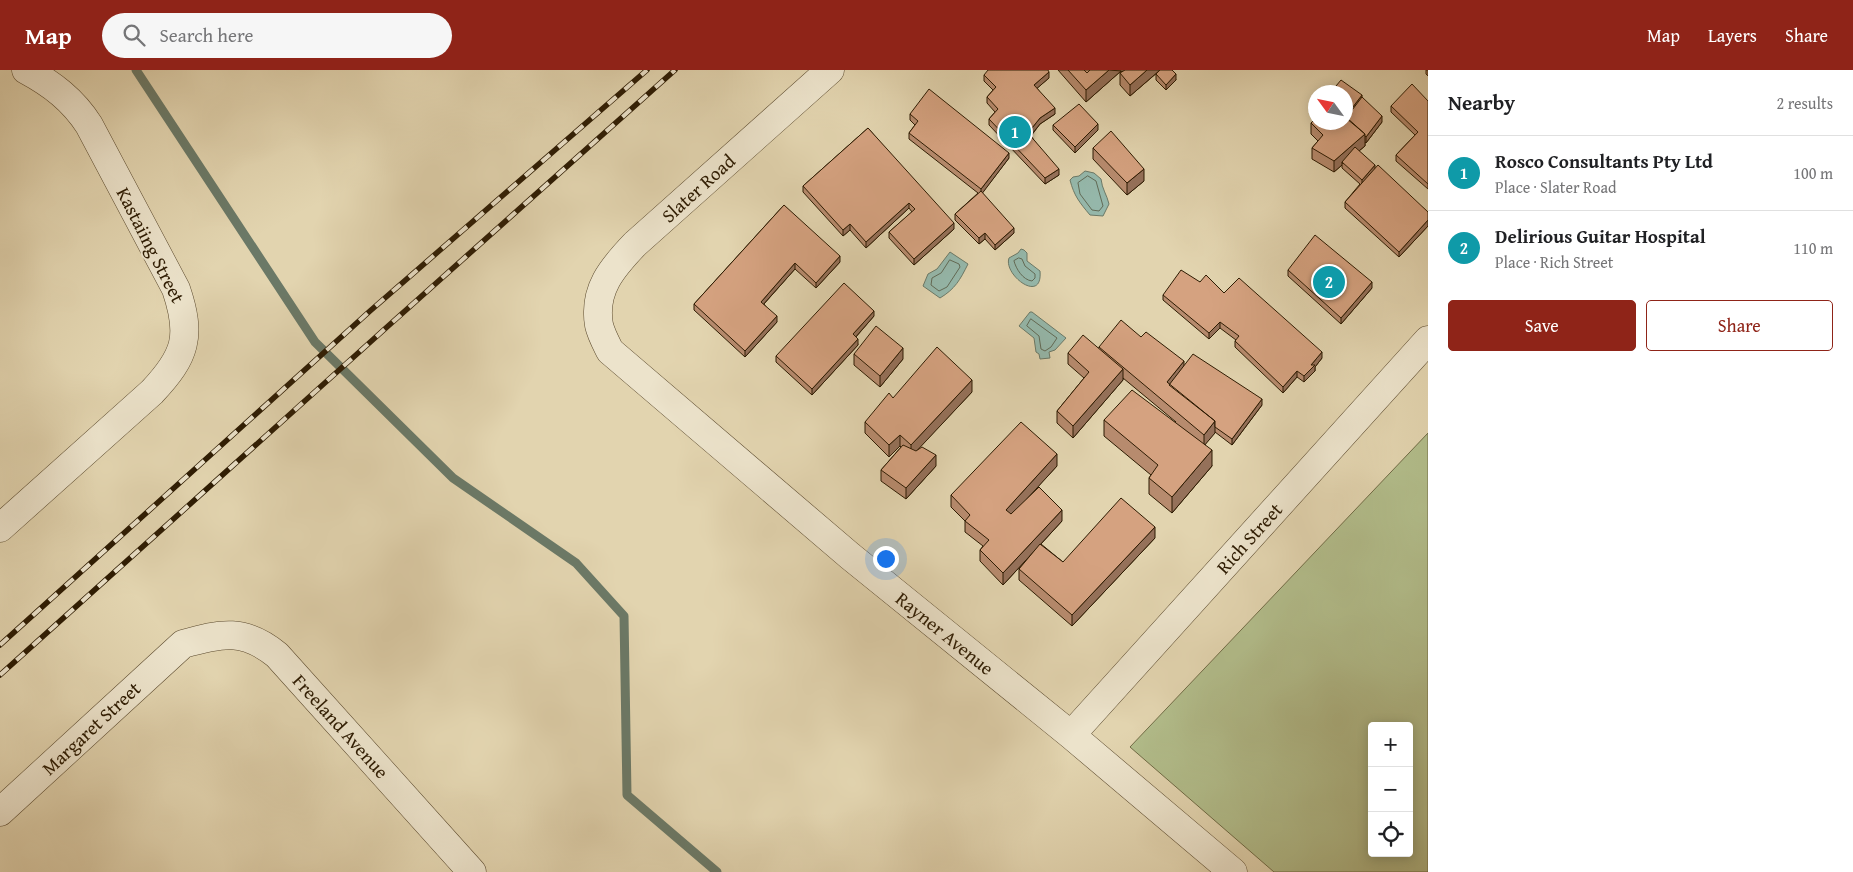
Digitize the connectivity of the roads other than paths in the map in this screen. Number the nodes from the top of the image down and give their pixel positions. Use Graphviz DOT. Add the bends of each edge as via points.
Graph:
graph roads {
  1 [pos="26,70"];
  2 [pos="830,70"];
  3 [pos="599,326"];
  4 [pos="1428,340"];
  5 [pos="0,528"];
  6 [pos="183,644"];
  7 [pos="1071,735"];
  8 [pos="0,812"];
  9 [pos="472,872"];
  10 [pos="1233,872"];
  1 -- 5 [label="street, Kastaiing Street" via="61,92 89,125 176,289 184,311 183,347 168,376 152,392"];
  2 -- 3 [label="street, Slater Road" via="616,264 603,284"];
  3 -- 7 [label="street, Rayner Avenue" via="610,350 638,376 850,556"];
  4 -- 7 [label="street, Rich Street"];
  6 -- 8 [label="street, Margaret Street"];
  6 -- 9 [label="street, Freeland Avenue" via="202,638 236,635 266,645"];
  7 -- 10 [label="street, Rayner Avenue"];
}
